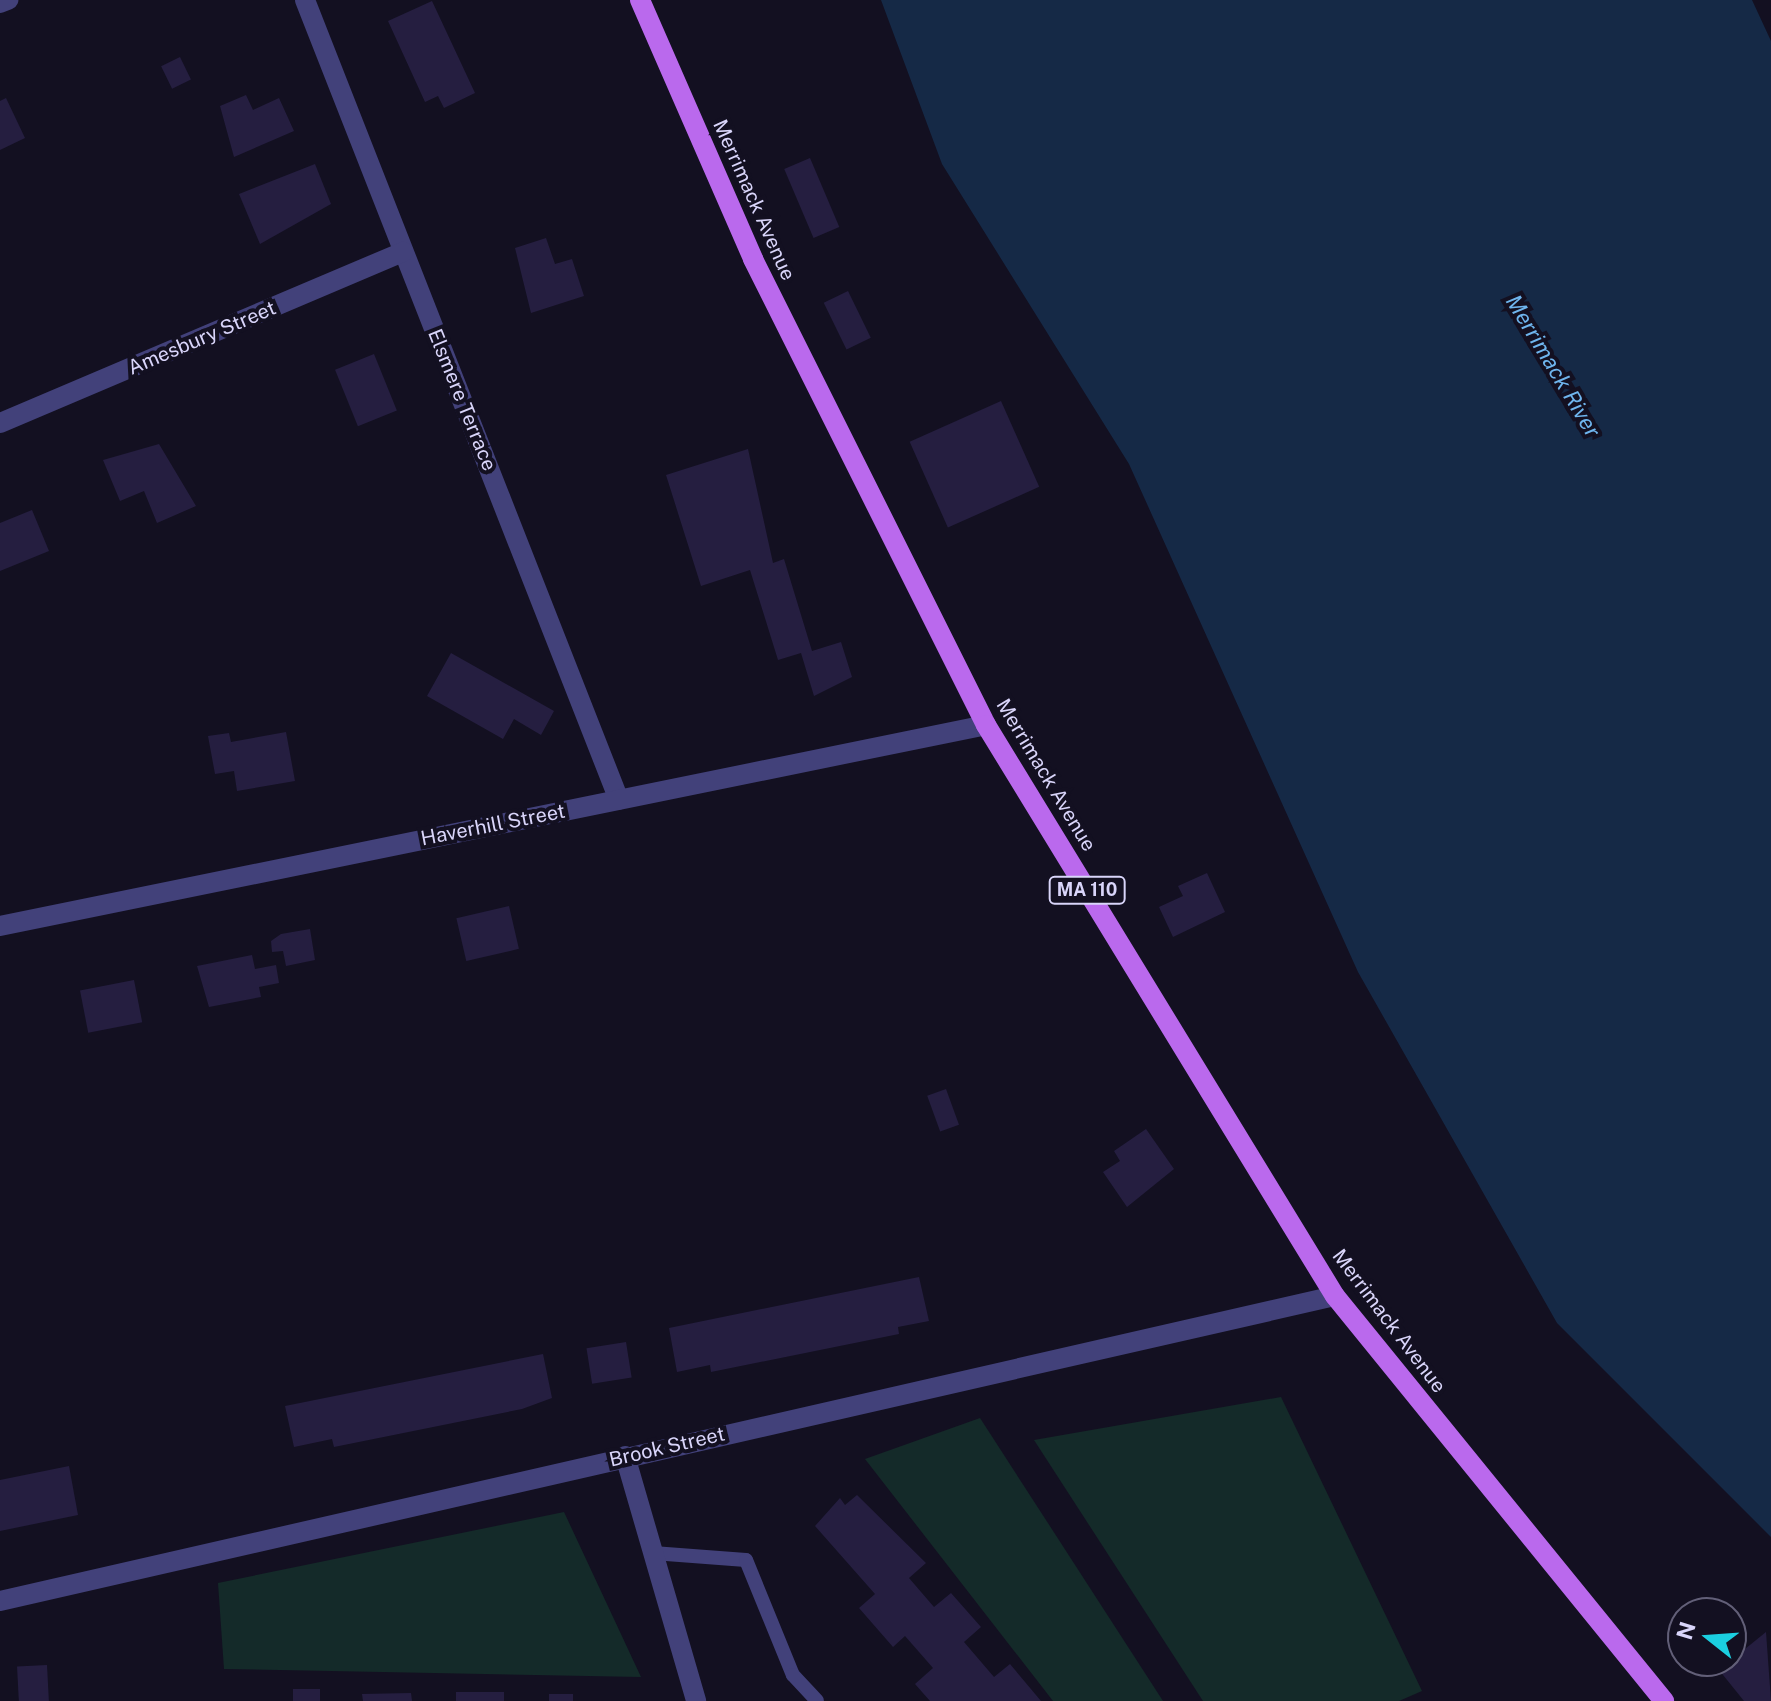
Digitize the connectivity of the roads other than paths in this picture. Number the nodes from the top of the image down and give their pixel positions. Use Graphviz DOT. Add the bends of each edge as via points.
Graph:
graph roads {
  1 [pos="8,0"];
  2 [pos="305,0"];
  3 [pos="640,0"];
  4 [pos="0,3"];
  5 [pos="403,252"];
  6 [pos="0,423"];
  7 [pos="986,725"];
  8 [pos="619,800"];
  9 [pos="0,926"];
  10 [pos="1335,1296"];
  11 [pos="625,1456"];
  12 [pos="653,1553"];
  13 [pos="0,1601"];
  14 [pos="696,1701"];
  15 [pos="817,1701"];
  16 [pos="1664,1701"];
  1 -- 4 [label="street"];
  2 -- 5 [label="street, Elsmere Terrace"];
  3 -- 7 [label="main road, Merrimack Avenue / MA 110" via="753,259"];
  5 -- 6 [label="street, Amesbury Street"];
  5 -- 8 [label="street, Elsmere Terrace"];
  7 -- 8 [label="street, Haverhill Street"];
  7 -- 10 [label="main road, Merrimack Avenue / MA 110"];
  8 -- 9 [label="street, Haverhill Street"];
  10 -- 11 [label="street, Brook Street"];
  10 -- 16 [label="main road, Merrimack Avenue / MA 110"];
  11 -- 12 [label="street"];
  11 -- 13 [label="street, Brook Street"];
  12 -- 14 [label="street"];
  12 -- 15 [label="lane" via="746,1560 793,1675"];
}
